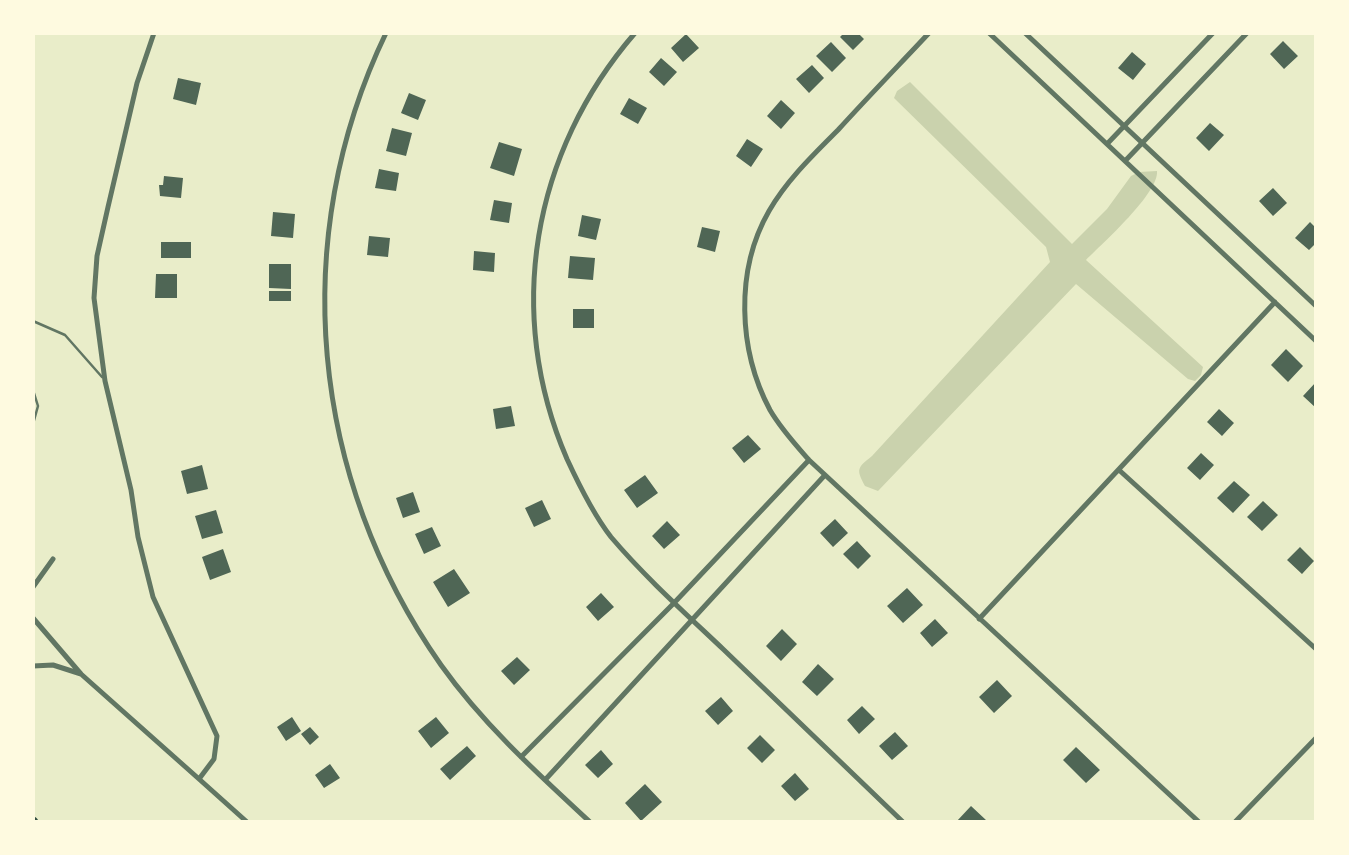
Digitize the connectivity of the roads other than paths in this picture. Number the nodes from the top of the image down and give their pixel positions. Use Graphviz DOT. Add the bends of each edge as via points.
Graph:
graph roads {
  1 [pos="154,33"];
  2 [pos="386,33"];
  3 [pos="635,33"];
  4 [pos="929,33"];
  5 [pos="989,33"];
  6 [pos="1026,33"];
  7 [pos="1213,33"];
  8 [pos="1247,33"];
  9 [pos="1124,126"];
  10 [pos="1142,143"];
  11 [pos="1107,144"];
  12 [pos="1125,161"];
  13 [pos="1275,302"];
  14 [pos="1316,306"];
  15 [pos="33,321"];
  16 [pos="1316,341"];
  17 [pos="105,381"];
  18 [pos="33,390"];
  19 [pos="33,424"];
  20 [pos="809,460"];
  21 [pos="1119,470"];
  22 [pos="825,475"];
  23 [pos="53,559"];
  24 [pos="33,587"];
  25 [pos="674,603"];
  26 [pos="33,618"];
  27 [pos="692,619"];
  28 [pos="979,619"];
  29 [pos="1316,649"];
  30 [pos="33,666"];
  31 [pos="81,674"];
  32 [pos="1316,738"];
  33 [pos="521,757"];
  34 [pos="199,779"];
  35 [pos="545,780"];
  36 [pos="247,822"];
  37 [pos="590,822"];
  38 [pos="903,822"];
  39 [pos="1199,822"];
  40 [pos="1235,822"];
  1 -- 17 [label="street" via="137,83 97,256 94,298"];
  2 -- 33 [label="street" via="348,131 329,219 324,301 333,407 361,513 401,601 443,667"];
  3 -- 25 [label="street" via="610,62 575,121 554,169 541,219 534,327 548,407 578,485 610,536"];
  4 -- 20 [label="street" via="790,180 768,212 754,246 746,283 745,324 753,367 770,409"];
  5 -- 11 [label="street"];
  6 -- 9 [label="street"];
  7 -- 9 [label="street"];
  8 -- 10 [label="street"];
  9 -- 10 [label="street"];
  9 -- 11 [label="street"];
  10 -- 12 [label="street"];
  10 -- 14 [label="street"];
  11 -- 12 [label="street"];
  12 -- 13 [label="street"];
  13 -- 16 [label="street"];
  13 -- 21 [label="street"];
  15 -- 17 [label="lane" via="65,335"];
  17 -- 34 [label="street" via="153,597 217,736 214,759"];
  18 -- 19 [label="lane" via="38,406"];
  20 -- 22 [label="street"];
  20 -- 25 [label="street"];
  21 -- 28 [label="street"];
  21 -- 29 [label="street"];
  22 -- 27 [label="street"];
  22 -- 28 [label="street"];
  23 -- 24 [label="street"];
  25 -- 27 [label="street"];
  25 -- 33 [label="street"];
  26 -- 31 [label="street"];
  27 -- 35 [label="street"];
  27 -- 38 [label="street"];
  28 -- 39 [label="street"];
  30 -- 31 [label="street" via="53,665"];
  31 -- 34 [label="street"];
  32 -- 40 [label="street"];
  33 -- 35 [label="street"];
  34 -- 36 [label="street"];
  35 -- 37 [label="street"];
}
